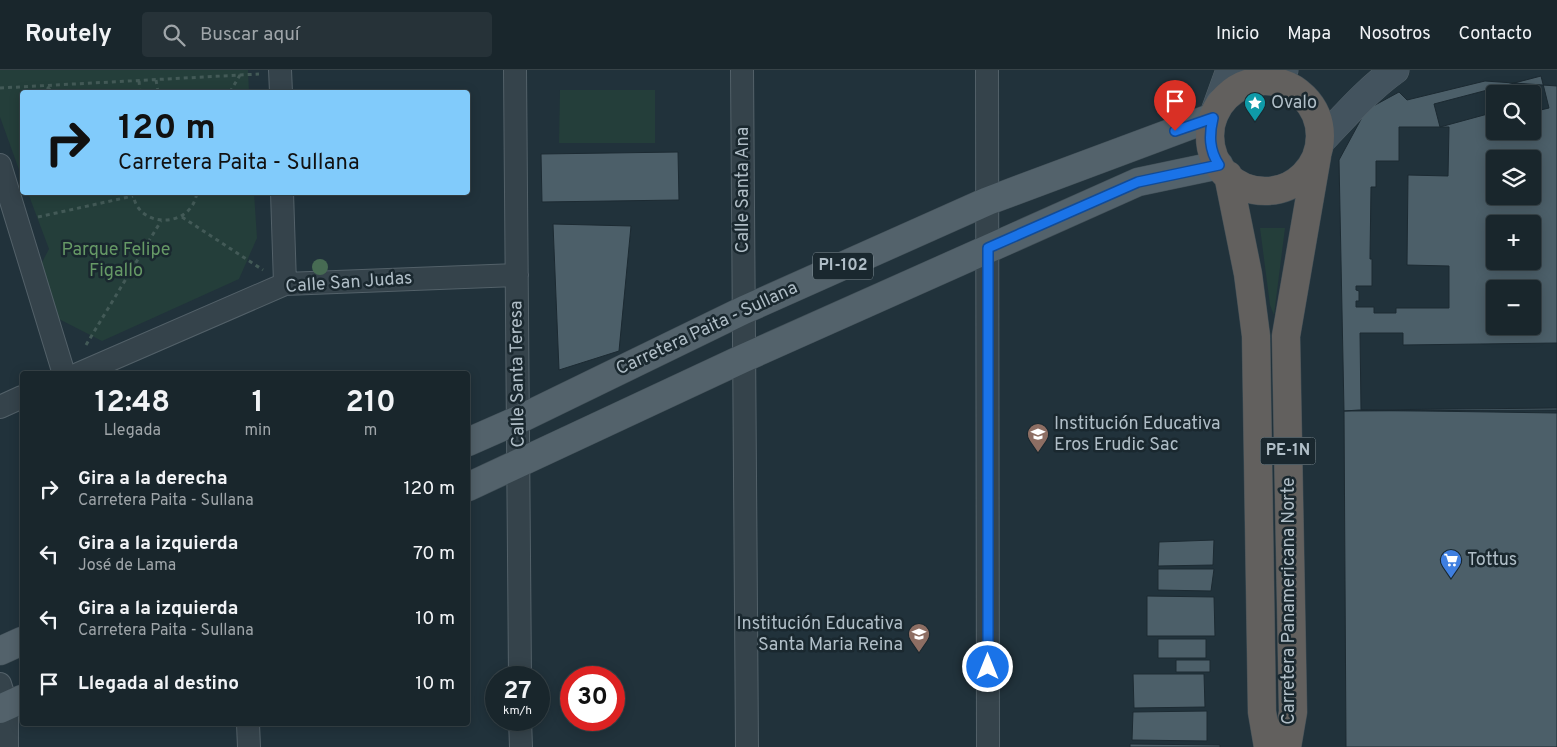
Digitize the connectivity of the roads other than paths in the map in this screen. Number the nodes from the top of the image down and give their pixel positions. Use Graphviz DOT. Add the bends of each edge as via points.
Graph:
graph roads {
  1 [pos="515,70"];
  2 [pos="742,70"];
  3 [pos="987,70"];
  4 [pos="1284,70"];
  5 [pos="1303,70"];
  6 [pos="1395,70"];
  7 [pos="1232,89"];
  8 [pos="1316,115"];
  9 [pos="1319,149"];
  10 [pos="0,165"];
  11 [pos="1223,170"];
  12 [pos="282,195"];
  13 [pos="988,201"];
  14 [pos="988,248"];
  15 [pos="517,275"];
  16 [pos="285,284"];
  17 [pos="744,310"];
  18 [pos="744,358"];
  19 [pos="63,371"];
  20 [pos="85,371"];
  21 [pos="20,398"];
  22 [pos="0,407"];
  23 [pos="518,420"];
  24 [pos="470,441"];
  25 [pos="518,464"];
  26 [pos="470,487"];
  27 [pos="20,642"];
  28 [pos="0,651"];
  29 [pos="520,666"];
  30 [pos="7,699"];
  31 [pos="248,726"];
  32 [pos="520,731"];
  33 [pos="7,747"];
  34 [pos="249,747"];
  35 [pos="521,747"];
  36 [pos="747,747"];
  37 [pos="988,747"];
  38 [pos="1268,747"];
  39 [pos="1287,747"];
  1 -- 15 [label="street, Calle Santa Teresa"];
  2 -- 17 [label="street, Calle Santa Ana"];
  3 -- 13 [label="street"];
  4 -- 7 [label="main road"];
  5 -- 8 [label="highway, PE-1N"];
  6 -- 9 [label="main road" via="1356,103"];
  7 -- 8 [label="highway, PE-1N" via="1273,82 1296,88"];
  7 -- 11 [label="highway, PE-1N" via="1210,131 1214,158"];
  7 -- 13 [label="main road, Carretera Paita - Sullana / PI-102"];
  8 -- 9 [label="highway, PE-1N" via="1320,128"];
  9 -- 11 [label="highway" via="1309,170 1299,180 1276,190 1250,189 1234,182"];
  9 -- 39 [label="highway, Carretera Panamericana Norte / PE-1N" via="1286,336 1293,712"];
  10 -- 19 [label="street"];
  11 -- 14 [label="main road, PI-102" via="1138,182"];
  11 -- 38 [label="highway, Carretera Panamericana Norte / PE-1N" via="1248,274 1256,336 1262,712"];
  12 -- 16 [label="street"];
  13 -- 14 [label="street"];
  13 -- 17 [label="main road, Carretera Paita - Sullana / PI-102"];
  14 -- 18 [label="main road, PI-102"];
  14 -- 37 [label="street"];
  15 -- 16 [label="street, Calle San Judas"];
  15 -- 23 [label="street, Calle Santa Teresa"];
  16 -- 20 [label="street, Calle San Judas"];
  17 -- 18 [label="street, Calle Santa Ana"];
  17 -- 23 [label="main road, Carretera Paita - Sullana / PI-102"];
  18 -- 25 [label="main road, PI-102"];
  18 -- 36 [label="street, Calle Santa Ana"];
  21 -- 22 [label="street"];
  23 -- 24 [label="main road, Carretera Paita - Sullana / PI-102"];
  23 -- 25 [label="street, Calle Santa Teresa"];
  25 -- 26 [label="main road, PI-102"];
  25 -- 29 [label="street, Calle Santa Teresa"];
  27 -- 28 [label="main road"];
  30 -- 33 [label="street"];
  31 -- 34 [label="street"];
  32 -- 35 [label="street"];
}
